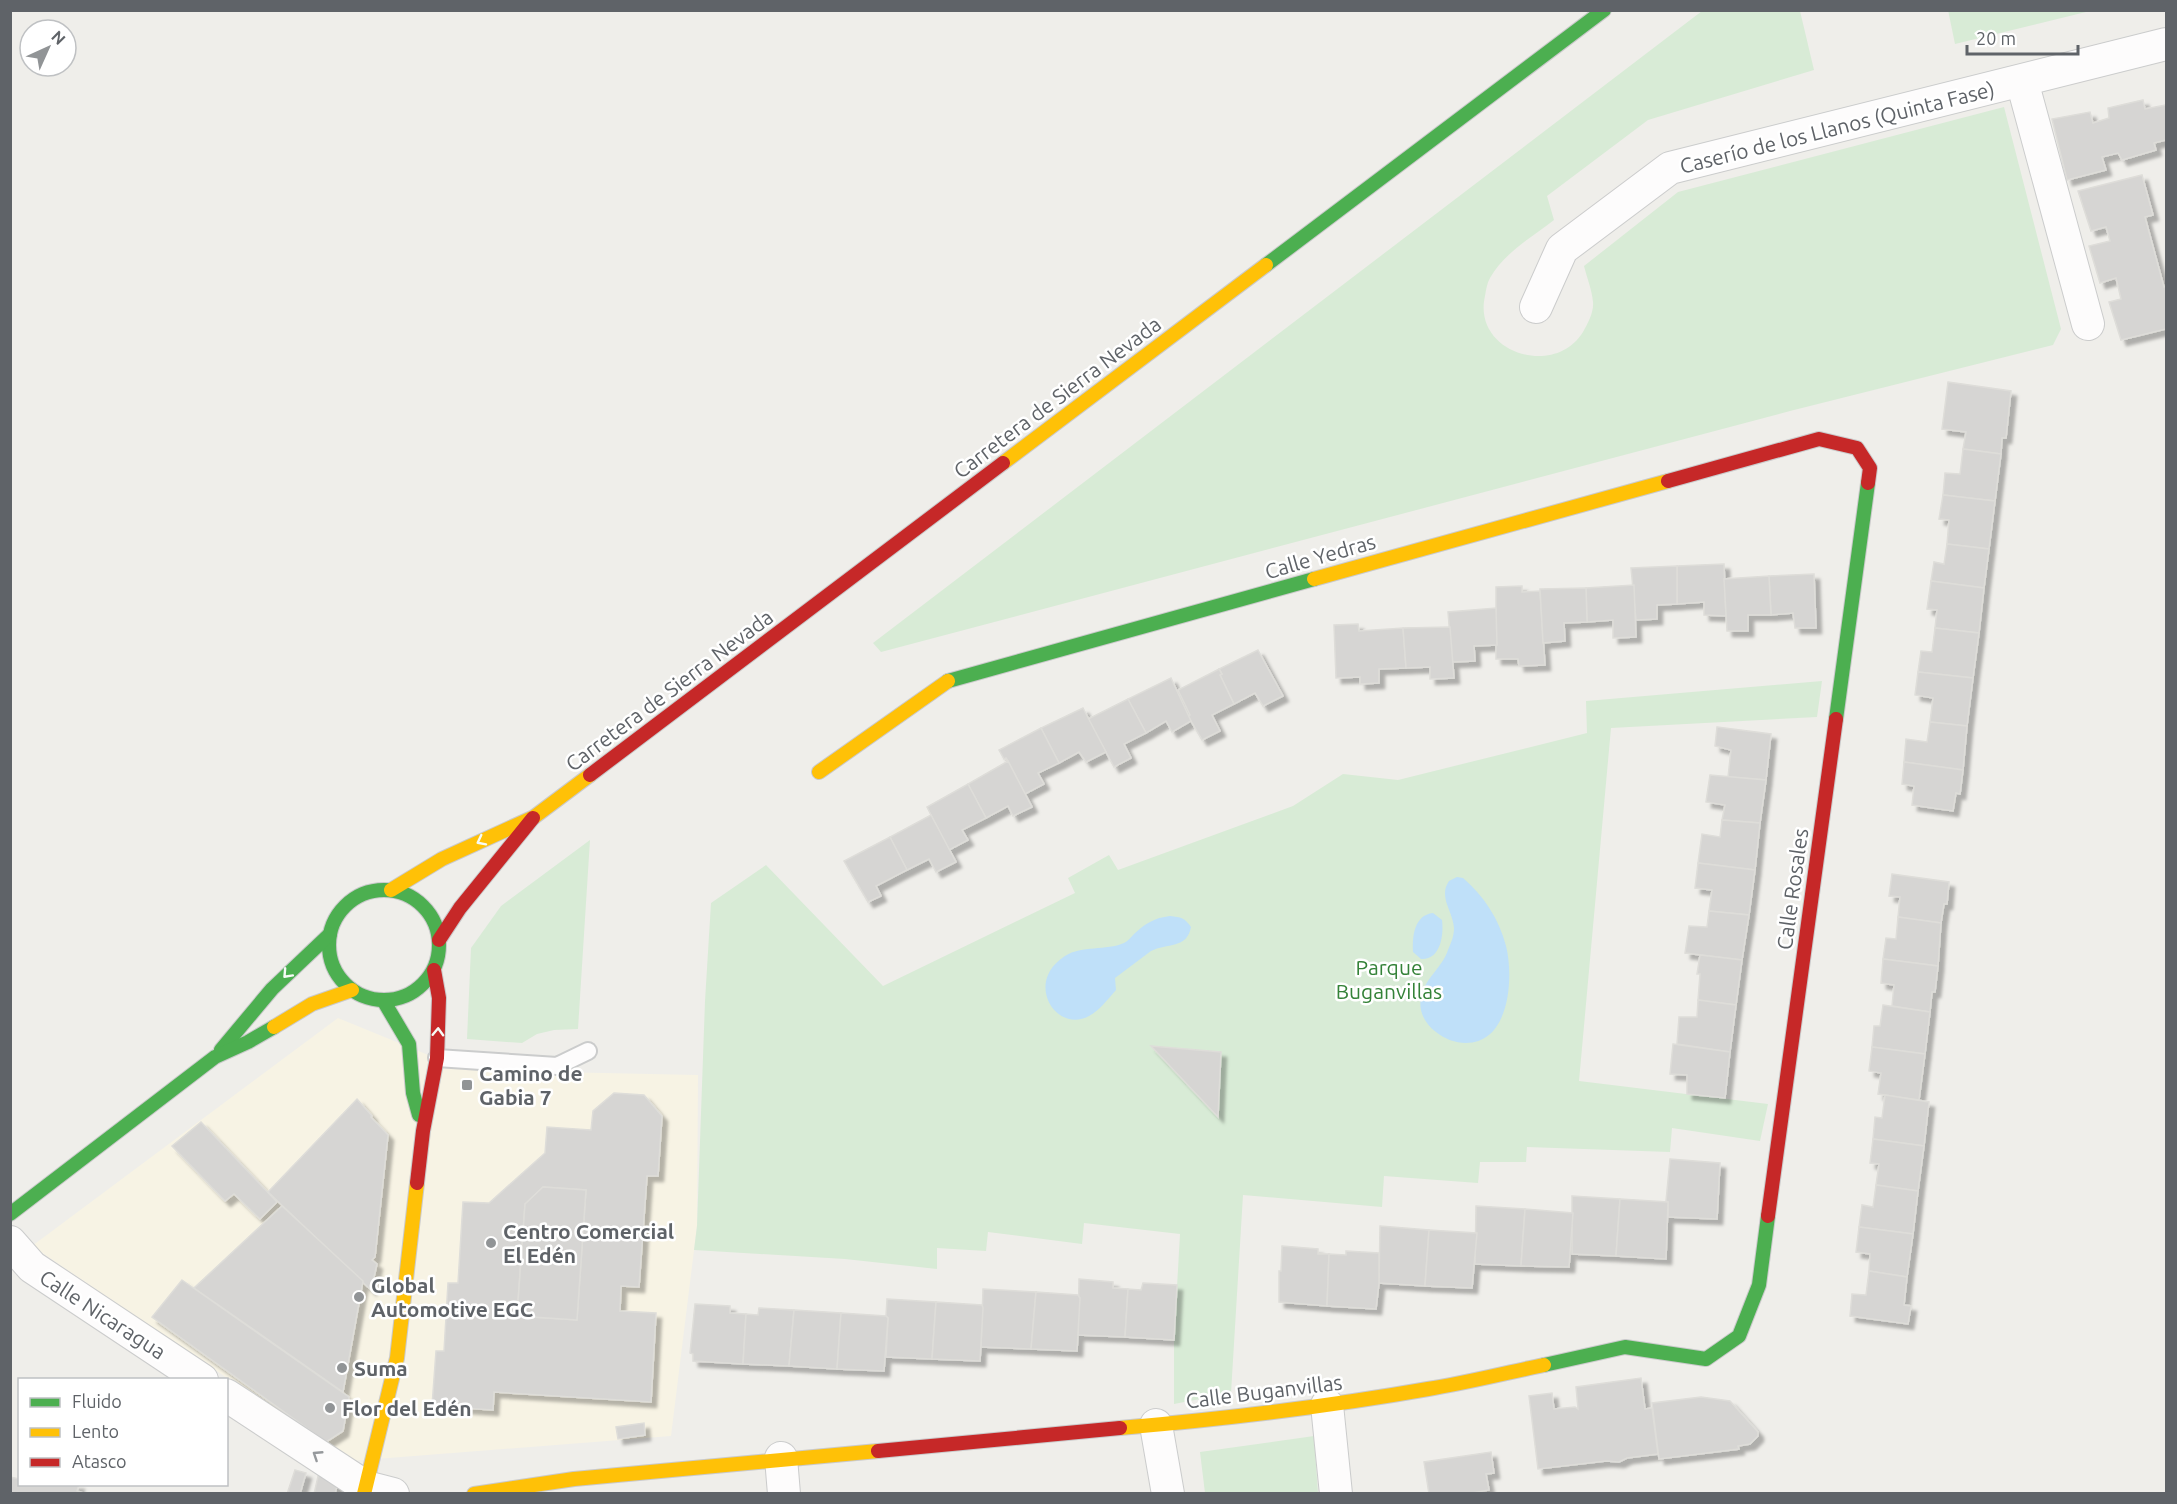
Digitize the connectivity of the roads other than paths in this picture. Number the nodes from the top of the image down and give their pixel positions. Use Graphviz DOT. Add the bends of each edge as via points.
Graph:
graph roads {
  1 [pos="1604,10"];
  2 [pos="2166,44"];
  3 [pos="2022,81"];
  4 [pos="1536,307"];
  5 [pos="2088,324"];
  6 [pos="1857,448"];
  7 [pos="819,772"];
  8 [pos="534,817"];
  9 [pos="391,890"];
  10 [pos="330,934"];
  11 [pos="439,940"];
  12 [pos="434,970"];
  13 [pos="352,990"];
  14 [pos="383,1000"];
  15 [pos="588,1051"];
  16 [pos="216,1057"];
  17 [pos="437,1058"];
  18 [pos="423,1131"];
  19 [pos="10,1214"];
  20 [pos="10,1242"];
  21 [pos="1739,1336"];
  22 [pos="199,1378"];
  23 [pos="228,1396"];
  24 [pos="1327,1406"];
  25 [pos="1156,1425"];
  26 [pos="781,1458"];
  27 [pos="374,1492"];
  28 [pos="474,1494"];
  29 [pos="784,1494"];
  30 [pos="1168,1494"];
  31 [pos="1336,1494"];
  1 -- 8 [label="street, Carretera de Sierra Nevada"];
  2 -- 3 [label="street, Caserío de los Llanos (Quinta Fase)"];
  3 -- 4 [label="street, Caserío de los Llanos (Quinta Fase)" via="1670,168 1562,249"];
  3 -- 5 [label="street, Caserío de los Llanos (Quinta Fase)"];
  6 -- 7 [label="street, Calle Yedras" via="1819,439 946,682"];
  6 -- 21 [label="street, Calle Rosales" via="1870,468 1869,480 1759,1285"];
  8 -- 9 [label="street, Carretera de Sierra Nevada, one-way"];
  8 -- 11 [label="street, Carretera de Sierra Nevada" via="452,917"];
  9 -- 10 [label="street" via="370,891 351,900"];
  9 -- 11 [label="street" via="422,904 436,925"];
  10 -- 13 [label="street" via="334,967"];
  10 -- 16 [label="street, one-way" via="240,1024"];
  11 -- 12 [label="street"];
  12 -- 14 [label="street" via="409,995"];
  17 -- 12 [label="street, one-way" via="439,998"];
  13 -- 14 [label="street"];
  13 -- 16 [label="street" via="306,1006 252,1041"];
  14 -- 18 [label="street" via="409,1044 413,1093"];
  15 -- 17 [label="lane" via="557,1066"];
  16 -- 19 [label="street"];
  17 -- 18 [label="street"];
  18 -- 27 [label="street" via="397,1358"];
  20 -- 22 [label="street, Calle Nicaragua" via="32,1267"];
  21 -- 24 [label="street, Calle Buganvillas" via="1706,1359 1625,1347 1430,1389"];
  27 -- 23 [label="street, one-way"];
  24 -- 25 [label="street, Calle Buganvillas"];
  24 -- 31 [label="street"];
  25 -- 26 [label="street, Calle Buganvillas"];
  25 -- 30 [label="street"];
  26 -- 28 [label="street, Calle Buganvillas" via="574,1479"];
  26 -- 29 [label="street"];
}
